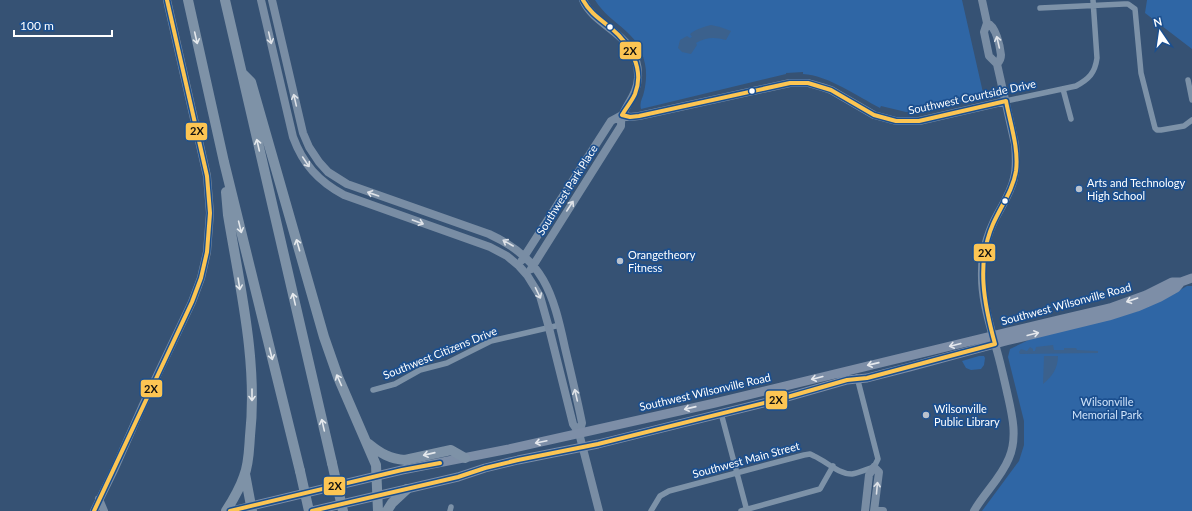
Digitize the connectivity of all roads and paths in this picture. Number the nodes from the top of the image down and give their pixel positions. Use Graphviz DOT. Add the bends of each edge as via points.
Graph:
graph roads {
  1 [pos="166,0"];
  2 [pos="188,0"];
  3 [pos="225,0"];
  4 [pos="261,0"];
  5 [pos="272,0"];
  6 [pos="583,0"];
  7 [pos="982,0"];
  8 [pos="1094,3"];
  9 [pos="1040,8"];
  10 [pos="242,73"];
  11 [pos="1188,80"];
  12 [pos="1063,88"];
  13 [pos="1192,100"];
  14 [pos="1006,101"];
  15 [pos="622,116"];
  16 [pos="1071,119"];
  17 [pos="1192,120"];
  18 [pos="224,162"];
  19 [pos="525,257"];
  20 [pos="534,265"];
  21 [pos="518,266"];
  22 [pos="527,275"];
  23 [pos="1192,278"];
  24 [pos="560,325"];
  25 [pos="549,328"];
  26 [pos="994,340"];
  27 [pos="855,369"];
  28 [pos="857,379"];
  29 [pos="374,390"];
  30 [pos="721,413"];
  31 [pos="579,433"];
  32 [pos="366,441"];
  33 [pos="583,447"];
  34 [pos="465,458"];
  35 [pos="833,466"];
  36 [pos="874,467"];
  37 [pos="737,473"];
  38 [pos="245,474"];
  39 [pos="376,476"];
  40 [pos="408,489"];
  41 [pos="377,497"];
  42 [pos="99,500"];
  43 [pos="251,509"];
  44 [pos="745,510"];
  45 [pos="94,511"];
  46 [pos="104,511"];
  47 [pos="226,511"];
  48 [pos="230,511"];
  49 [pos="309,511"];
  50 [pos="312,511"];
  51 [pos="343,511"];
  52 [pos="378,511"];
  53 [pos="387,511"];
  54 [pos="599,511"];
  55 [pos="651,511"];
  56 [pos="865,511"];
  57 [pos="874,511"];
  58 [pos="883,511"];
  59 [pos="974,511"];
  1 -- 42 [label="street" via="206,168 210,200 209,238 203,270 192,302"];
  2 -- 18 [label="highway, one-way"];
  3 -- 10 [label="highway"];
  4 -- 21 [label="street, one-way" via="293,136 300,154 316,175 344,195 490,247 507,256"];
  19 -- 5 [label="street, one-way" via="514,247 489,234 359,189 342,182 328,172 313,154 303,133"];
  6 -- 15 [label="street, Southwest Park Place" via="592,13 623,39 635,58 637,87"];
  7 -- 14 [label="street" via="987,23 994,27 1001,56 997,64"];
  8 -- 9 [label="street"];
  8 -- 12 [label="street, Southwest Courtside Drive" via="1096,66 1086,80 1076,86"];
  8 -- 17 [label="street" via="1128,4 1135,9 1141,73 1156,129 1184,126"];
  32 -- 10 [label="highway, one-way" via="324,337 252,82"];
  51 -- 10 [label="highway, one-way, bridge"];
  11 -- 13 [label="street"];
  12 -- 14 [label="street, Southwest Courtside Drive"];
  12 -- 16 [label="street"];
  14 -- 15 [label="street, Southwest Courtside Drive" via="920,121 896,122 874,115 822,86 792,83 639,116"];
  14 -- 26 [label="street" via="1015,144 1015,173 1010,192 988,238 982,271 984,298"];
  15 -- 19 [label="street, Southwest Park Place" via="611,121"];
  20 -- 15 [label="street, Southwest Park Place, one-way" via="621,126"];
  18 -- 38 [label="highway, one-way" via="228,215 251,356 252,423"];
  18 -- 49 [label="highway, one-way, bridge"];
  19 -- 20 [label="street"];
  19 -- 21 [label="street, Southwest Park Place"];
  20 -- 22 [label="street, Southwest Park Place"];
  20 -- 24 [label="street" via="548,286"];
  21 -- 22 [label="street"];
  22 -- 25 [label="street, one-way" via="540,296"];
  23 -- 26 [label="main road, Southwest Wilsonville Road" via="1172,282 1110,308"];
  24 -- 25 [label="street, Southwest Citizens Drive"];
  31 -- 24 [label="street, one-way" via="582,423"];
  25 -- 29 [label="street, Southwest Citizens Drive" via="492,341 447,363 420,370 395,384"];
  25 -- 31 [label="street" via="573,424"];
  26 -- 27 [label="main road, Southwest Wilsonville Road, one-way"];
  26 -- 28 [label="main road, Southwest Wilsonville Road" via="910,367"];
  26 -- 59 [label="street" via="1011,408 1014,435 1005,467"];
  27 -- 28 [label="street"];
  27 -- 31 [label="main road, Southwest Wilsonville Road, one-way"];
  28 -- 30 [label="main road, Southwest Wilsonville Road"];
  28 -- 36 [label="street" via="878,459"];
  30 -- 33 [label="main road, Southwest Wilsonville Road"];
  30 -- 37 [label="street"];
  31 -- 33 [label="street"];
  31 -- 34 [label="main road, Southwest Wilsonville Road, one-way"];
  34 -- 32 [label="highway, one-way" via="451,450 404,460 397,459 381,453"];
  32 -- 39 [label="highway" via="376,465"];
  33 -- 40 [label="main road, Southwest Wilsonville Road" via="485,468"];
  33 -- 54 [label="street"];
  34 -- 39 [label="main road, Southwest Wilsonville Road"];
  35 -- 36 [label="street, Southwest Main Street" via="848,474"];
  35 -- 37 [label="street, Southwest Main Street" via="810,454"];
  35 -- 44 [label="street" via="820,489"];
  36 -- 56 [label="street" via="869,475"];
  57 -- 36 [label="street, one-way" via="879,472"];
  37 -- 44 [label="street"];
  37 -- 55 [label="street, Southwest Main Street" via="664,492"];
  38 -- 43 [label="highway"];
  38 -- 47 [label="highway"];
  39 -- 41 [label="highway"];
  39 -- 43 [label="main road, Southwest Wilsonville Road"];
  40 -- 41 [label="main road, Southwest Wilsonville Road"];
  40 -- 53 [label="highway"];
  41 -- 50 [label="main road, Southwest Wilsonville Road"];
  41 -- 52 [label="highway"];
  42 -- 45 [label="street"];
  42 -- 46 [label="street"];
  43 -- 48 [label="street, Southwest Wilsonville Road"];
  57 -- 58 [label="street"];
}
